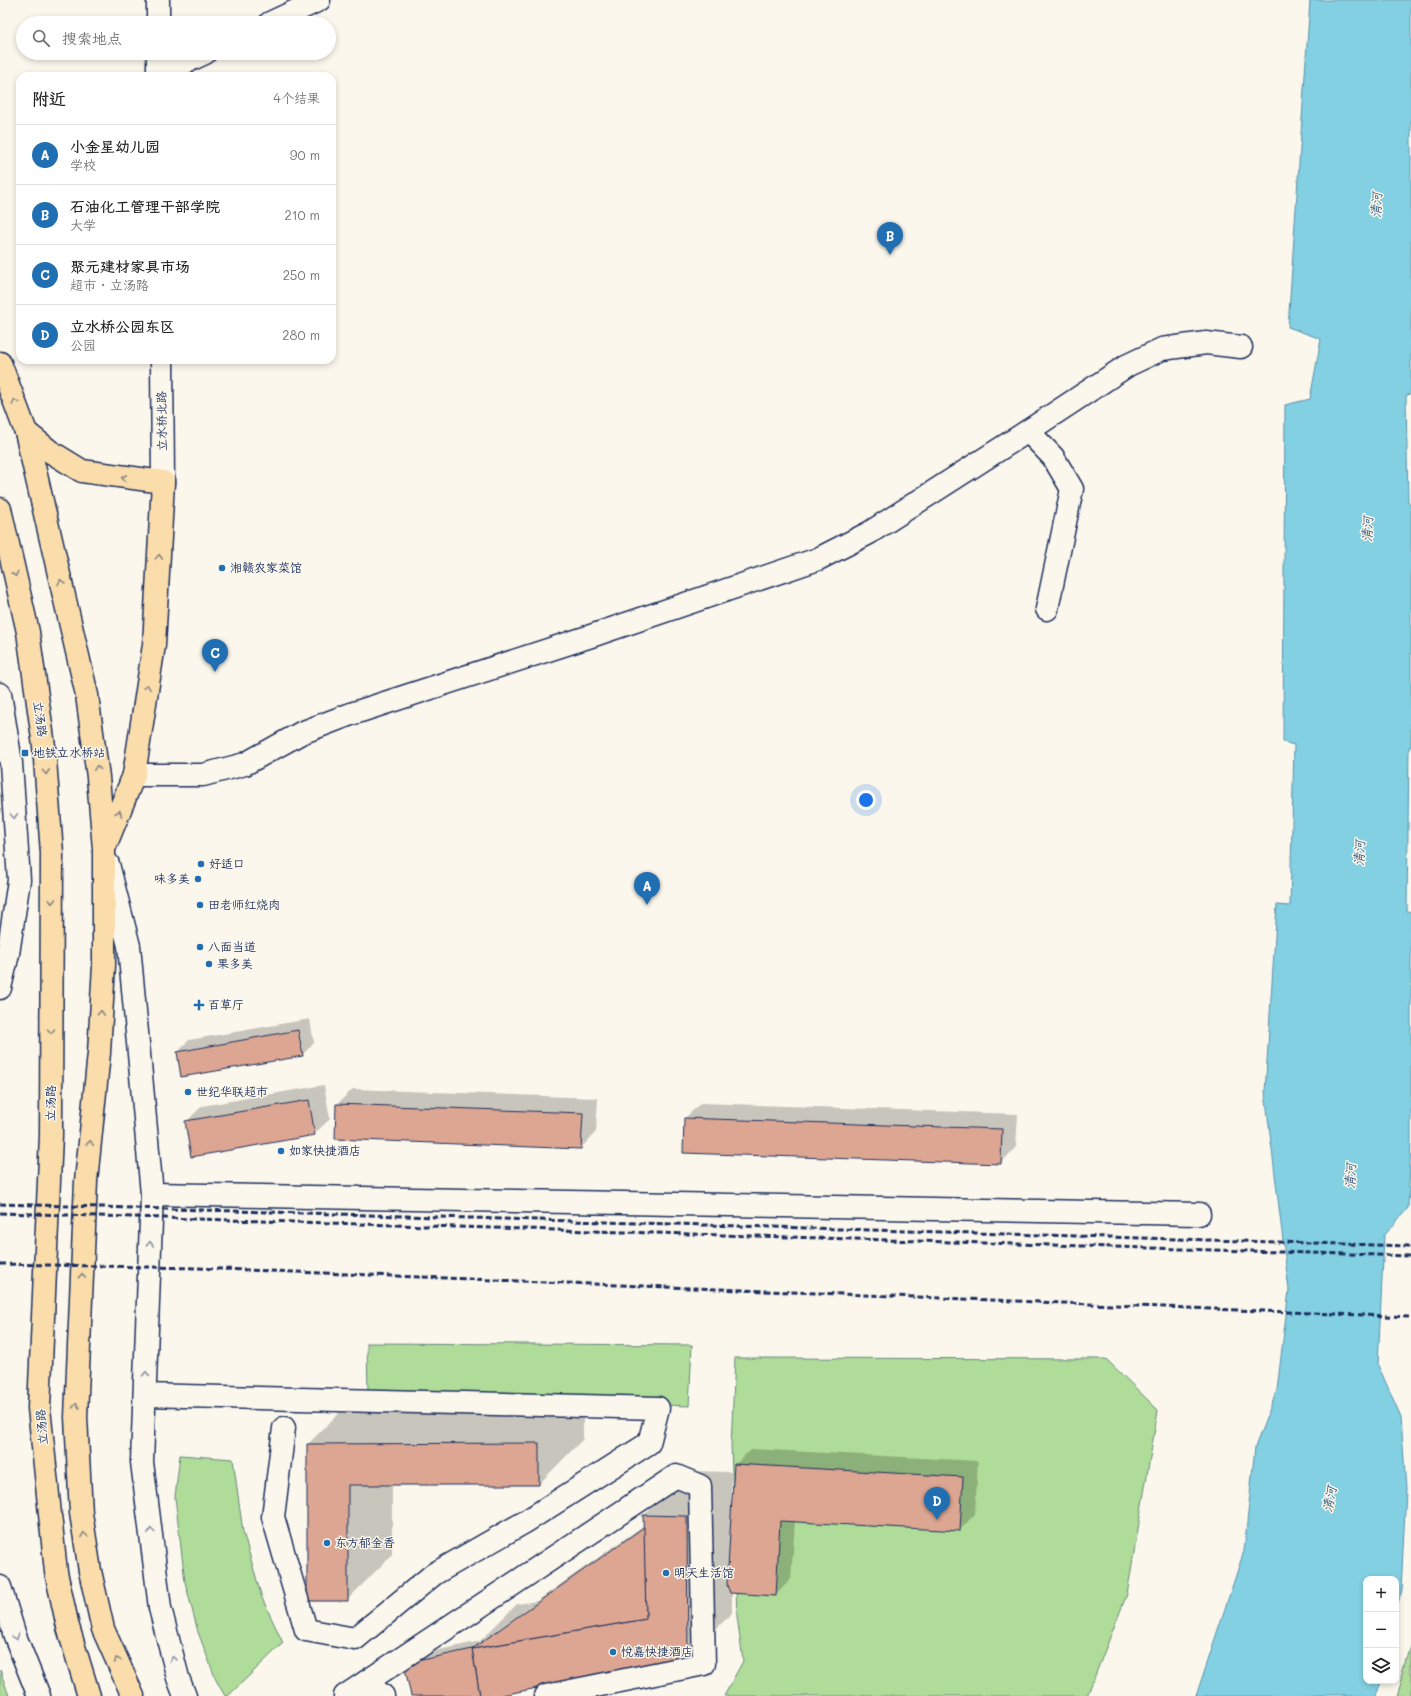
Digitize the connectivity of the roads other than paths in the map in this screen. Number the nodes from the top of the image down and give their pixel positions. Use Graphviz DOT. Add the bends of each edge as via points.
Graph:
graph roads {
  1 [pos="158,0"];
  2 [pos="319,0"];
  3 [pos="158,16"];
  4 [pos="285,16"];
  5 [pos="158,60"];
  6 [pos="190,60"];
  7 [pos="158,72"];
  8 [pos="164,72"];
  9 [pos="1241,347"];
  10 [pos="0,363"];
  11 [pos="162,364"];
  12 [pos="26,432"];
  13 [pos="1028,432"];
  14 [pos="163,482"];
  15 [pos="0,509"];
  16 [pos="1047,609"];
  17 [pos="0,694"];
  18 [pos="134,775"];
  19 [pos="104,849"];
  20 [pos="0,988"];
  21 [pos="152,1194"];
  22 [pos="1199,1214"];
  23 [pos="145,1395"];
  24 [pos="284,1428"];
  25 [pos="0,1586"];
  26 [pos="366,1682"];
  27 [pos="39,1696"];
  28 [pos="89,1696"];
  29 [pos="133,1696"];
  30 [pos="185,1696"];
  31 [pos="345,1696"];
  32 [pos="383,1696"];
  33 [pos="546,1696"];
  1 -- 3 [label="street"];
  2 -- 4 [label="street"];
  5 -- 7 [label="street"];
  6 -- 8 [label="street"];
  9 -- 13 [label="street" via="1206,343 1162,349 1128,365"];
  12 -- 10 [label="main road, one-way"];
  11 -- 14 [label="street, 立水桥北路"];
  14 -- 12 [label="main road, one-way" via="82,471 51,452"];
  19 -- 12 [label="main road, one-way" via="87,696"];
  13 -- 16 [label="street" via="1053,457 1072,489"];
  13 -- 18 [label="street" via="869,533 818,559 351,714 302,734 245,764 203,775"];
  18 -- 14 [label="main road, one-way" via="154,645"];
  15 -- 28 [label="main road, 立汤路, one-way" via="28,632 44,746 52,853 51,1135 39,1408 56,1572 68,1627"];
  17 -- 20 [label="street, one-way" via="11,763 19,880"];
  19 -- 18 [label="main road, one-way"];
  19 -- 21 [label="street" via="129,946"];
  29 -- 19 [label="main road, one-way" via="103,1629 90,1571 81,1513 76,1417 86,1182 104,965"];
  21 -- 22 [label="street"];
  23 -- 21 [label="street, one-way"];
  23 -- 24 [label="street" via="658,1408 648,1443 525,1522 434,1574 355,1639 306,1630 273,1517"];
  30 -- 23 [label="street, one-way" via="160,1608 142,1462"];
  25 -- 27 [label="street, one-way" via="15,1636"];
  26 -- 31 [label="street"];
  26 -- 32 [label="street"];
  26 -- 33 [label="street" via="676,1476 700,1486 704,1664"];
}
